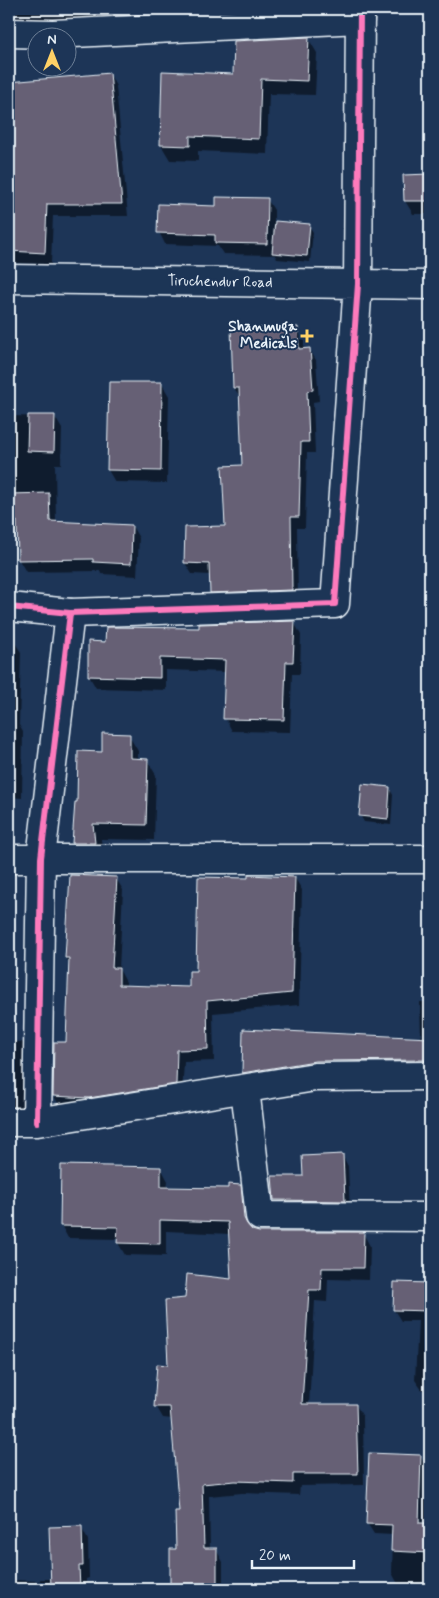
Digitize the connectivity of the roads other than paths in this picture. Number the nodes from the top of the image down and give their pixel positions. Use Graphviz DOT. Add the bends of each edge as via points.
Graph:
graph roads {
  1 [pos="360,14"];
  2 [pos="9,34"];
  3 [pos="9,279"];
  4 [pos="358,284"];
  5 [pos="430,285"];
  6 [pos="9,607"];
  7 [pos="70,613"];
  8 [pos="41,858"];
  9 [pos="9,859"];
  10 [pos="430,859"];
  11 [pos="430,1076"];
  12 [pos="245,1089"];
  13 [pos="9,1122"];
  14 [pos="37,1122"];
  15 [pos="430,1217"];
  1 -- 2 [label="street" via="53,34"];
  1 -- 4 [label="street"];
  3 -- 4 [label="street, Tiruchendur Road"];
  4 -- 5 [label="street, Tiruchendur Road"];
  4 -- 7 [label="street" via="335,604"];
  6 -- 7 [label="street"];
  7 -- 8 [label="street"];
  8 -- 9 [label="street"];
  8 -- 10 [label="street"];
  8 -- 14 [label="street"];
  11 -- 12 [label="street" via="315,1077"];
  12 -- 14 [label="street"];
  12 -- 15 [label="street" via="260,1216"];
  13 -- 14 [label="street"];
}
